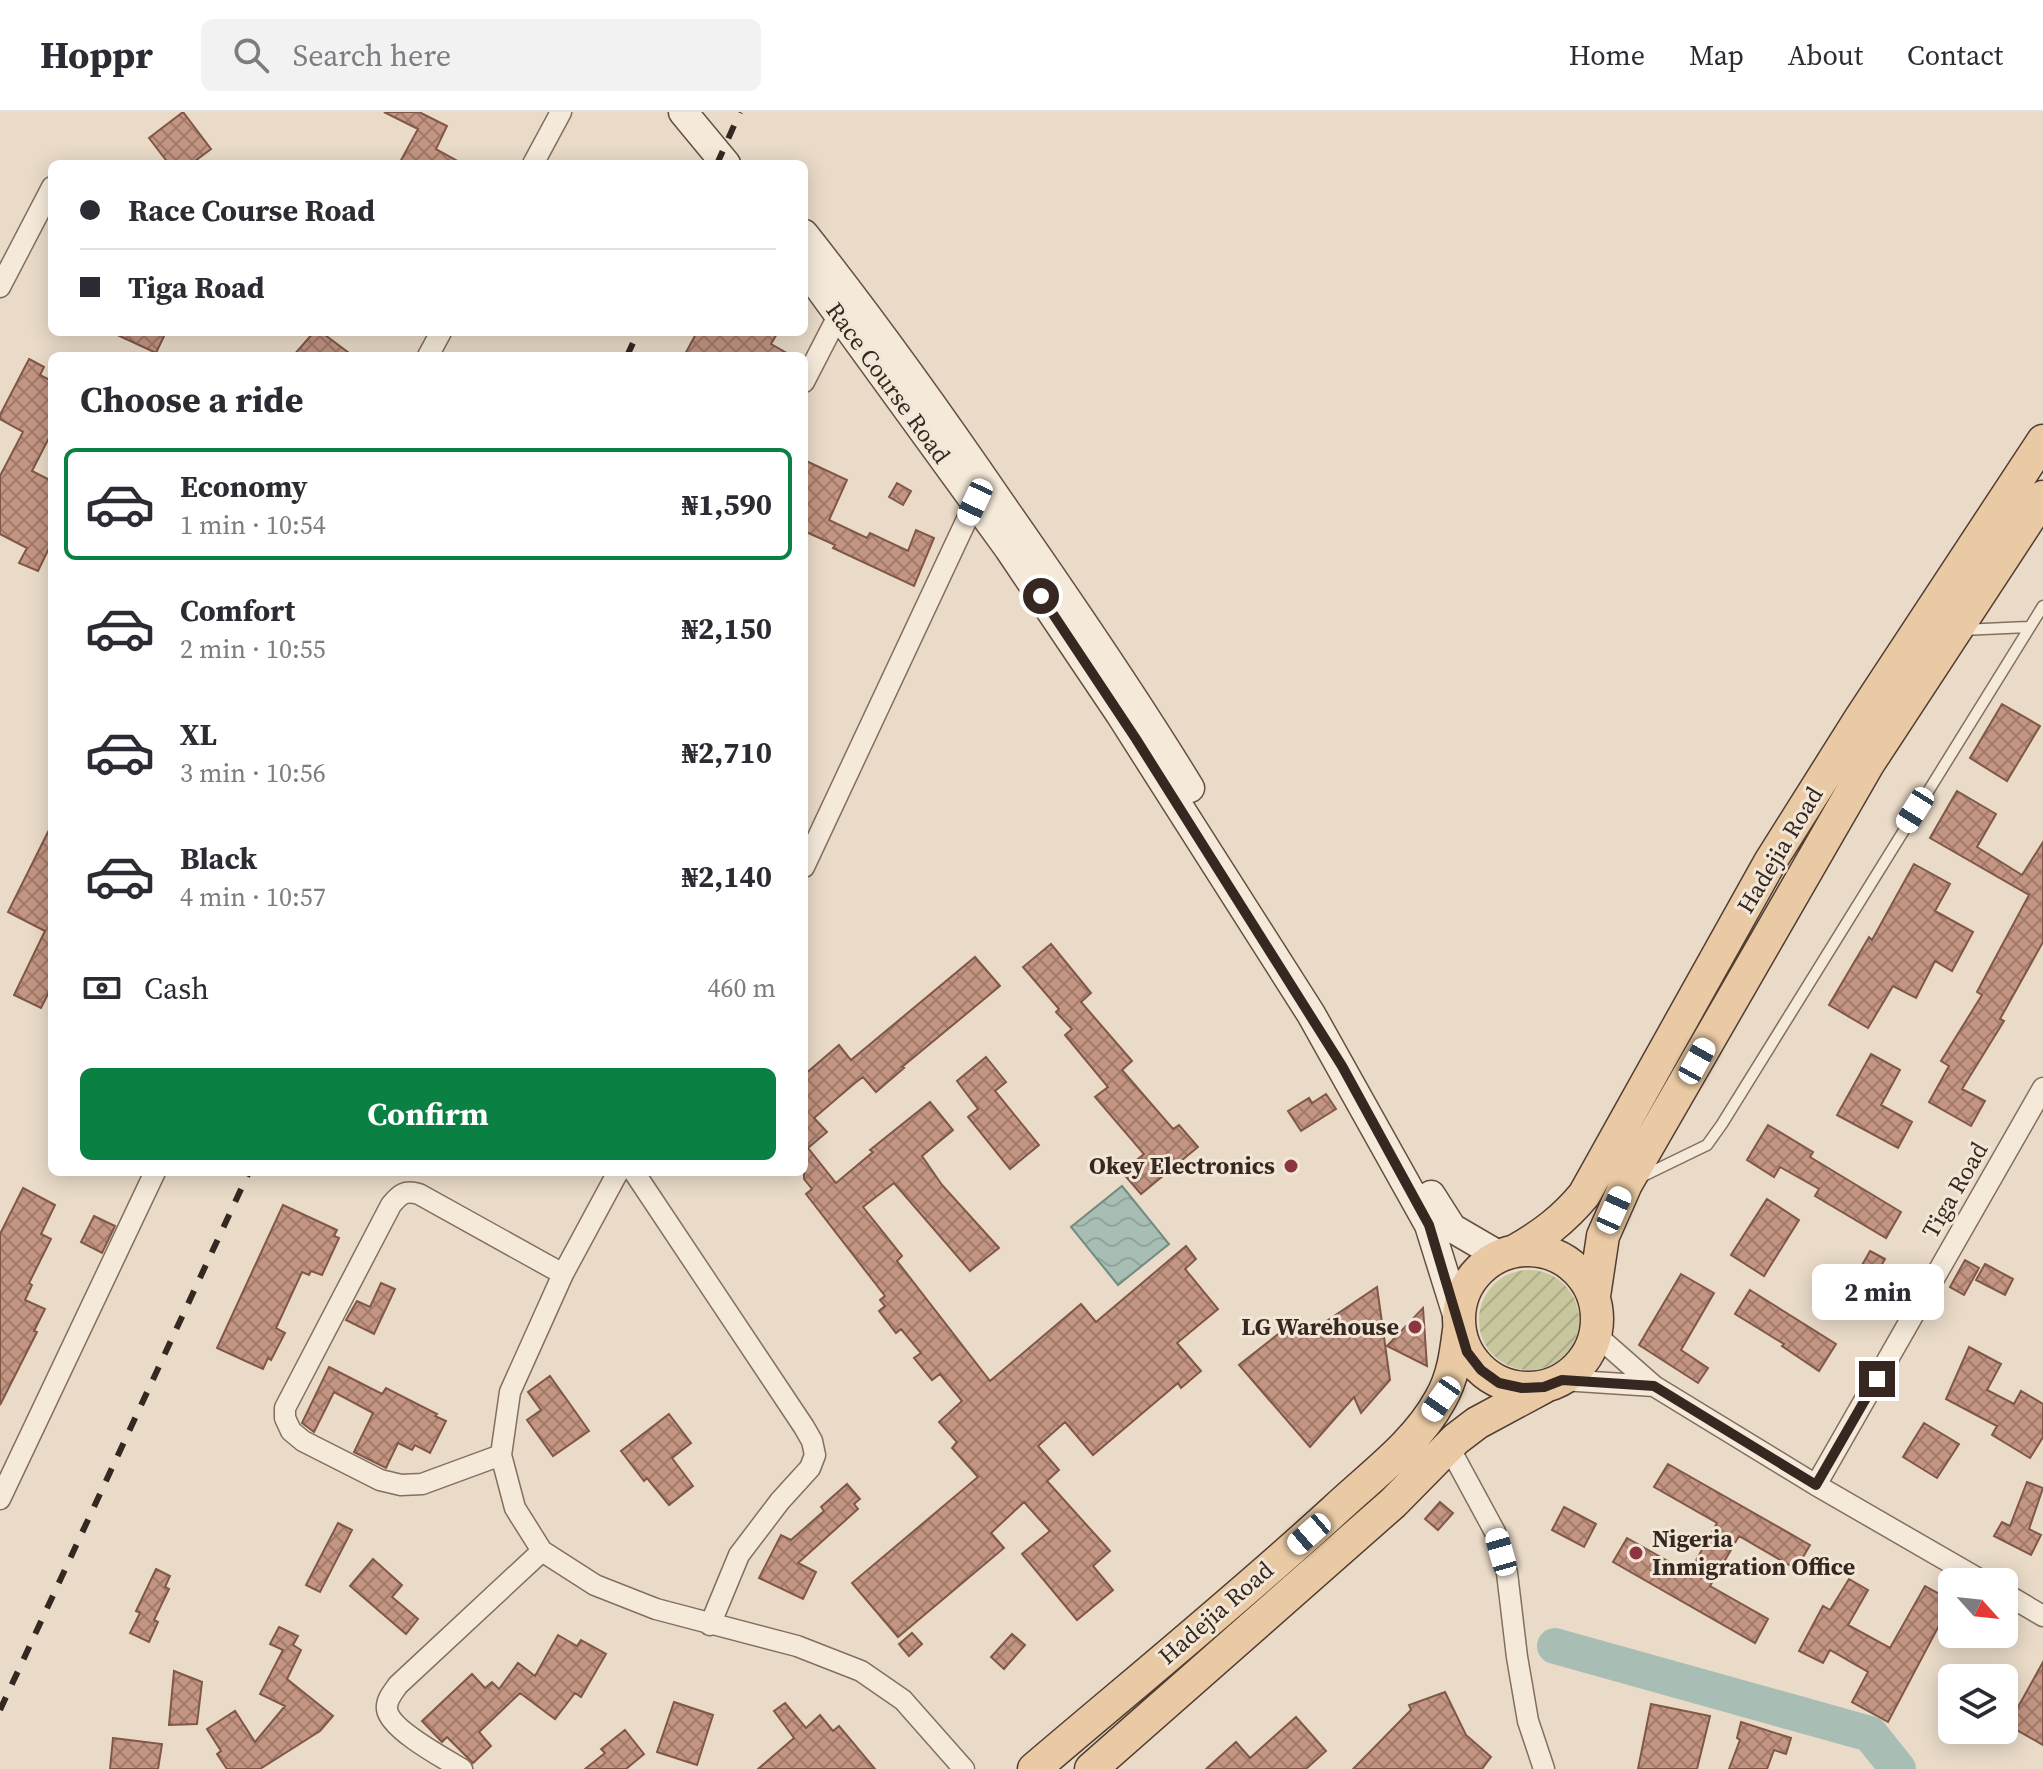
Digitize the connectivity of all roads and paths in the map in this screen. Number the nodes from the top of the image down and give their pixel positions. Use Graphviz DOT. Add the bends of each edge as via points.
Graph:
graph roads {
  1 [pos="561,112"];
  2 [pos="683,112"];
  3 [pos="706,112"];
  4 [pos="535,160"];
  5 [pos="723,160"];
  6 [pos="746,160"];
  7 [pos="48,195"];
  8 [pos="808,239"];
  9 [pos="808,272"];
  10 [pos="0,287"];
  11 [pos="839,314"];
  12 [pos="808,374"];
  13 [pos="2043,441"];
  14 [pos="2043,497"];
  15 [pos="975,502"];
  16 [pos="2043,606"];
  17 [pos="2028,627"];
  18 [pos="1954,630"];
  19 [pos="808,858"];
  20 [pos="2043,1088"];
  21 [pos="153,1176"];
  22 [pos="616,1176"];
  23 [pos="637,1176"];
  24 [pos="1626,1184"];
  25 [pos="1508,1253"];
  26 [pos="563,1274"];
  27 [pos="1594,1296"];
  28 [pos="1459,1326"];
  29 [pos="1596,1335"];
  30 [pos="1553,1383"];
  31 [pos="1654,1386"];
  32 [pos="1449,1447"];
  33 [pos="501,1455"];
  34 [pos="1816,1485"];
  35 [pos="0,1499"];
  36 [pos="542,1551"];
  37 [pos="1960,1568"];
  38 [pos="2018,1601"];
  39 [pos="2043,1616"];
  40 [pos="710,1625"];
  41 [pos="462,1769"];
  42 [pos="964,1769"];
  43 [pos="1034,1769"];
  44 [pos="1091,1769"];
  45 [pos="1543,1769"];
  1 -- 4 [label="street"];
  2 -- 5 [label="street"];
  3 -- 6 [label="street"];
  7 -- 10 [label="street"];
  8 -- 25 [label="street, Race Course Road" via="913,378 1119,675 1442,1214 1452,1228"];
  9 -- 11 [label="street, Race Course Road"];
  11 -- 12 [label="street"];
  11 -- 15 [label="street, Race Course Road"];
  13 -- 25 [label="main road, Hadejia Road" via="1770,862 1584,1195 1544,1235"];
  14 -- 18 [label="main road, Hadejia Road"];
  15 -- 19 [label="street"];
  15 -- 28 [label="street, Race Course Road" via="1120,714 1334,1053 1429,1225"];
  16 -- 17 [label="lane"];
  17 -- 18 [label="lane"];
  17 -- 24 [label="lane" via="1707,1145"];
  18 -- 24 [label="main road, Hadejia Road" via="1814,854"];
  20 -- 34 [label="street, Tiga Road"];
  21 -- 35 [label="street"];
  22 -- 26 [label="street"];
  23 -- 40 [label="street" via="804,1427 815,1455 739,1555"];
  24 -- 27 [label="main road, Hadejia Road" via="1603,1236"];
  25 -- 27 [label="main road" via="1540,1250 1563,1259 1582,1275"];
  25 -- 28 [label="main road" via="1480,1268 1469,1284"];
  26 -- 33 [label="street" via="510,1392"];
  26 -- 33 [label="street" via="419,1194 400,1195 285,1408 291,1431 303,1441 380,1480 401,1485 422,1484"];
  27 -- 29 [label="main road"];
  28 -- 30 [label="main road" via="1467,1352 1499,1383 1522,1388"];
  28 -- 43 [label="main road, Hadejia Road" via="1454,1367 1441,1399 1399,1451"];
  29 -- 30 [label="main road" via="1577,1368"];
  29 -- 31 [label="street"];
  30 -- 31 [label="street"];
  30 -- 32 [label="main road, Hadejia Road" via="1477,1423"];
  31 -- 34 [label="street"];
  32 -- 44 [label="main road, Hadejia Road" via="1393,1503"];
  32 -- 45 [label="street" via="1486,1513 1503,1559 1528,1721"];
  33 -- 36 [label="street" via="515,1508"];
  34 -- 37 [label="street"];
  36 -- 40 [label="street" via="595,1585"];
  36 -- 41 [label="street" via="390,1697 390,1716"];
  38 -- 39 [label="street"];
  40 -- 42 [label="street" via="797,1646 861,1671 903,1700"];
}
